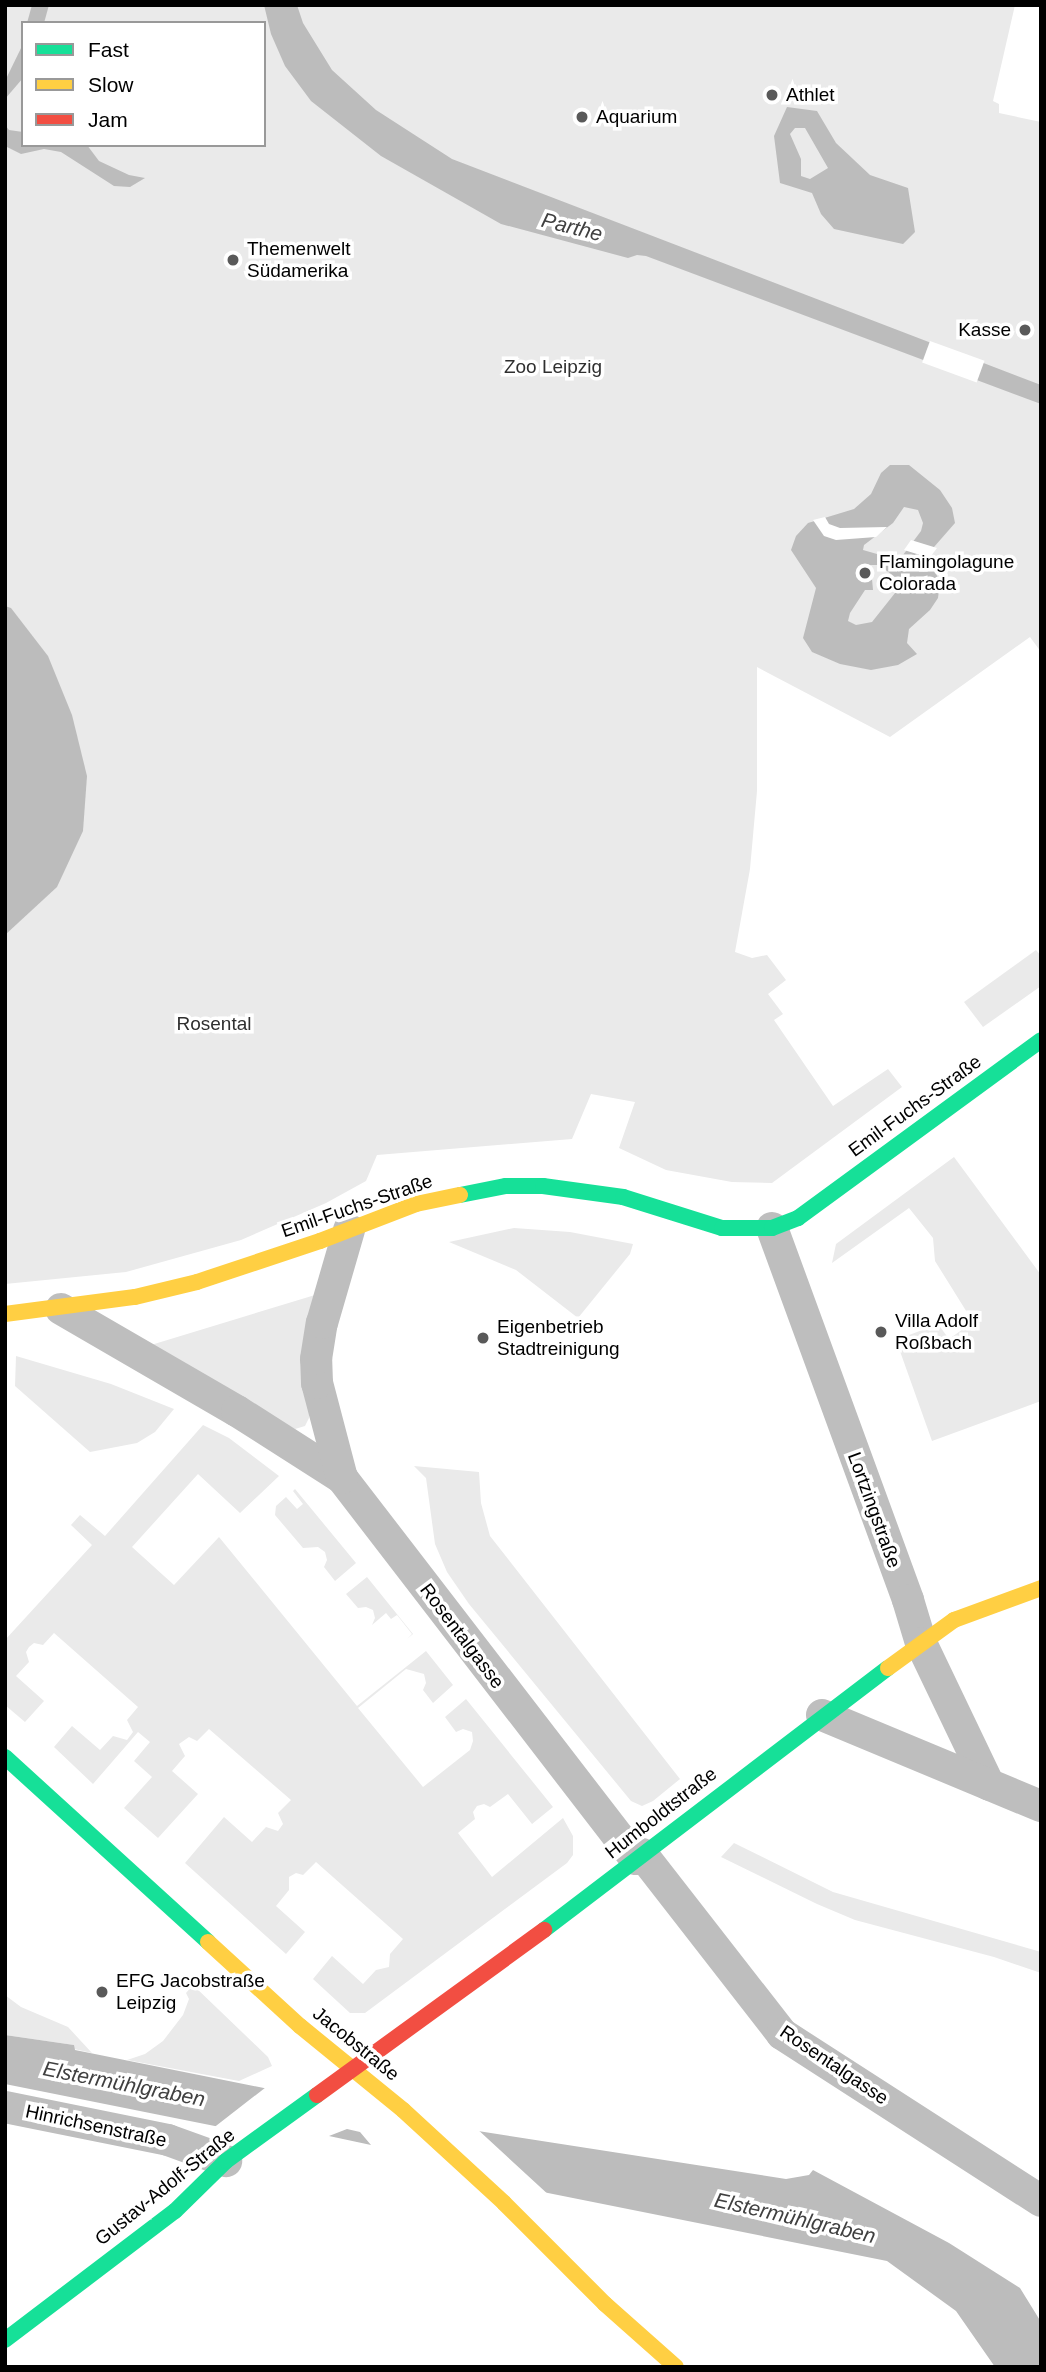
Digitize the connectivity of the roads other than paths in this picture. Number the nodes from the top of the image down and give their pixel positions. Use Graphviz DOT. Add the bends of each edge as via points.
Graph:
graph roads {
  1 [pos="1041,1040"];
  2 [pos="772,1228"];
  3 [pos="349,1230"];
  4 [pos="61,1309"];
  5 [pos="5,1314"];
  6 [pos="342,1478"];
  7 [pos="1041,1588"];
  8 [pos="920,1643"];
  9 [pos="822,1716"];
  10 [pos="5,1757"];
  11 [pos="989,1786"];
  12 [pos="1041,1806"];
  13 [pos="638,1856"];
  14 [pos="354,2070"];
  15 [pos="320,2094"];
  16 [pos="5,2107"];
  17 [pos="226,2161"];
  18 [pos="1041,2201"];
  19 [pos="5,2340"];
  20 [pos="676,2367"];
  1 -- 2 [label="street, Emil-Fuchs-Straße" via="798,1218"];
  2 -- 3 [label="street, Emil-Fuchs-Straße" via="722,1228 623,1197 506,1186 416,1204"];
  2 -- 8 [label="street, Lortzingstraße"];
  3 -- 4 [label="street, Emil-Fuchs-Straße" via="197,1282"];
  3 -- 6 [label="street, Rosentalgasse" via="316,1359 317,1384"];
  4 -- 5 [label="street, Emil-Fuchs-Straße"];
  4 -- 6 [label="street, Rosentalgasse"];
  6 -- 13 [label="street, Rosentalgasse"];
  7 -- 8 [label="street, Humboldtstraße" via="954,1620"];
  8 -- 9 [label="street, Humboldtstraße"];
  8 -- 11 [label="street, Lortzingstraße"];
  9 -- 11 [label="street"];
  9 -- 13 [label="street, Humboldtstraße"];
  10 -- 14 [label="street, Jacobstraße"];
  11 -- 12 [label="street"];
  13 -- 14 [label="street, Humboldtstraße"];
  13 -- 18 [label="street, Rosentalgasse" via="782,2034"];
  14 -- 15 [label="street, Humboldtstraße"];
  14 -- 20 [label="street, Jacobstraße" via="403,2110"];
  15 -- 17 [label="street, Gustav-Adolf-Straße"];
  16 -- 17 [label="street, Hinrichsenstraße" via="168,2140"];
  17 -- 19 [label="street, Gustav-Adolf-Straße" via="175,2211"];
}
